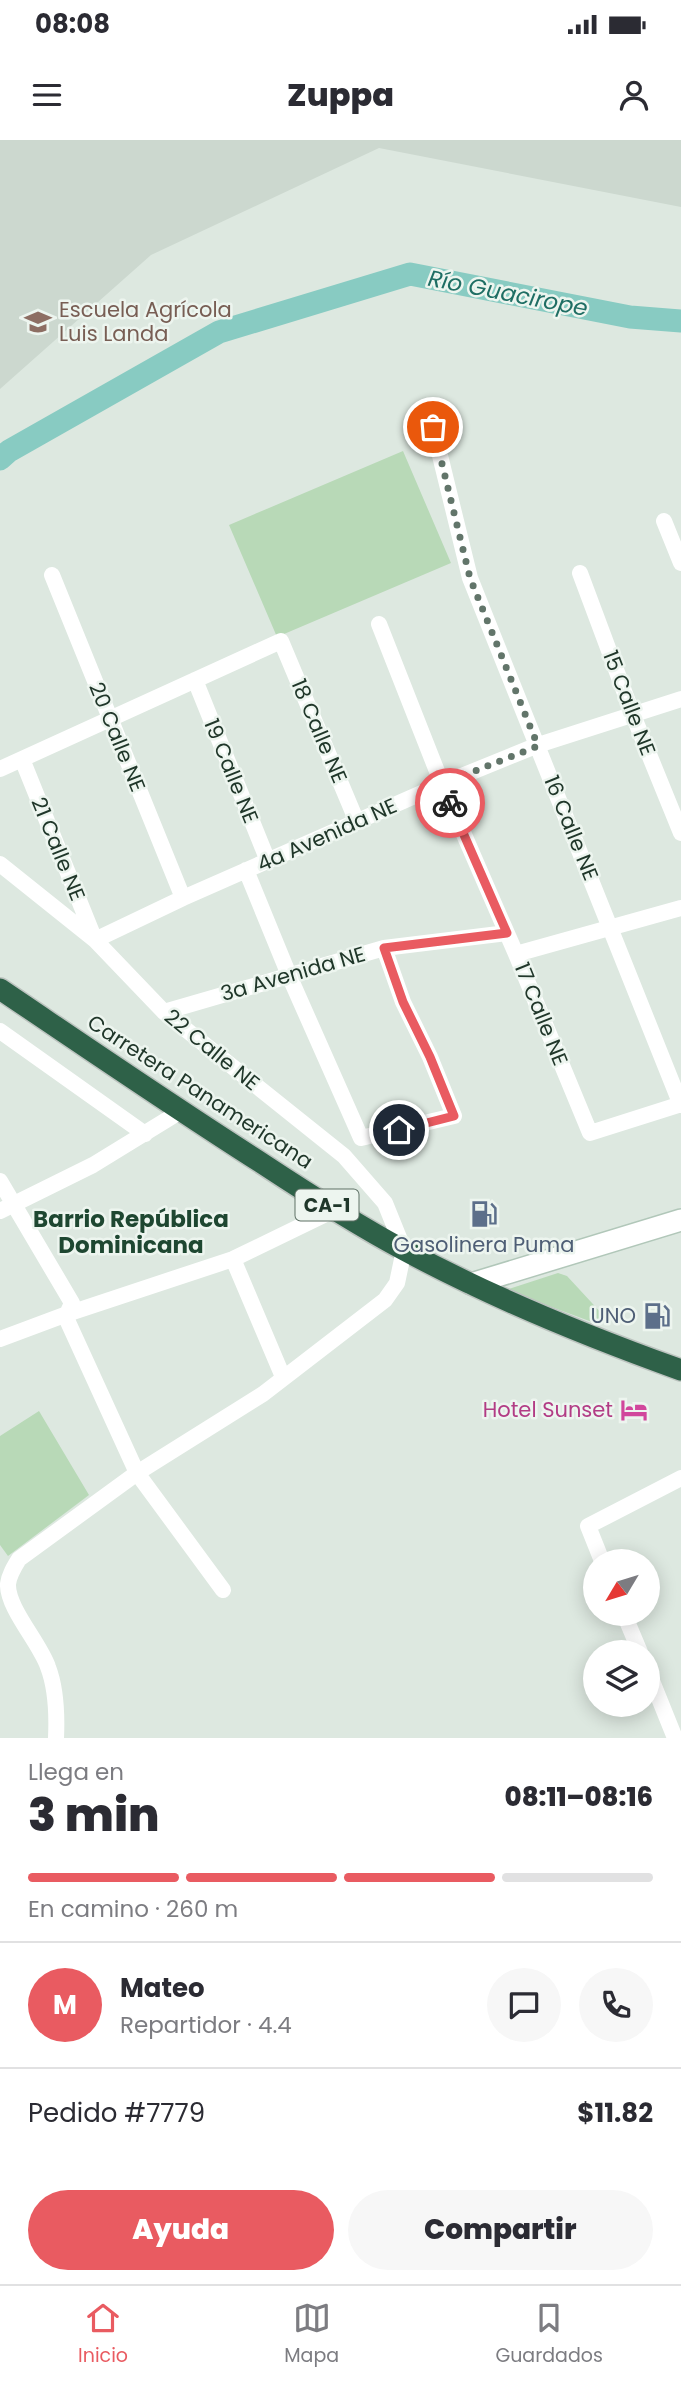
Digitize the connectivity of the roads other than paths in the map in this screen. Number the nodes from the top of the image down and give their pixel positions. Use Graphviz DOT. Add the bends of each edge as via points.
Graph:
graph roads {
  1 [pos="433,427"];
  2 [pos="664,521"];
  3 [pos="681,563"];
  4 [pos="580,573"];
  5 [pos="52,575"];
  6 [pos="379,624"];
  7 [pos="195,680"];
  8 [pos="681,699"];
  9 [pos="633,715"];
  10 [pos="109,719"];
  11 [pos="538,746"];
  12 [pos="22,759"];
  13 [pos="0,769"];
  14 [pos="442,784"];
  15 [pos="357,822"];
  16 [pos="681,833"];
  17 [pos="268,862"];
  18 [pos="0,864"];
  19 [pos="246,870"];
  20 [pos="183,898"];
  21 [pos="681,908"];
  22 [pos="611,928"];
  23 [pos="507,933"];
  24 [pos="95,940"];
  25 [pos="384,948"];
  26 [pos="516,954"];
  27 [pos="288,975"];
  28 [pos="0,989"];
  29 [pos="164,1012"];
  30 [pos="0,1031"];
  31 [pos="681,1104"];
  32 [pos="181,1111"];
  33 [pos="145,1134"];
  34 [pos="361,1138"];
  35 [pos="344,1156"];
  36 [pos="0,1181"];
  37 [pos="6,1208"];
  38 [pos="334,1210"];
  39 [pos="681,1220"];
  40 [pos="404,1250"];
  41 [pos="233,1259"];
  42 [pos="471,1284"];
  43 [pos="67,1314"];
  44 [pos="0,1339"];
  45 [pos="681,1370"];
  46 [pos="283,1377"];
  47 [pos="137,1473"];
  48 [pos="681,1478"];
  49 [pos="598,1549"];
  50 [pos="223,1590"];
  51 [pos="660,1700"];
  52 [pos="675,1736"];
  53 [pos="56,1738"];
  1 -- 11 [label="street, 16 Calle NE" via="470,578"];
  2 -- 3 [label="street"];
  4 -- 9 [label="street, 15 Calle NE"];
  5 -- 10 [label="street, 20 Calle NE"];
  6 -- 14 [label="street, 17 Calle NE"];
  7 -- 10 [label="street"];
  7 -- 15 [label="street, 18 Calle NE" via="281,641"];
  7 -- 17 [label="street, 19 Calle NE"];
  8 -- 9 [label="street, 4a Avenida NE"];
  9 -- 11 [label="street, 4a Avenida NE"];
  9 -- 16 [label="street, 15 Calle NE"];
  10 -- 12 [label="street"];
  10 -- 20 [label="street, 20 Calle NE"];
  11 -- 14 [label="street, 4a Avenida NE"];
  11 -- 22 [label="street, 16 Calle NE"];
  12 -- 13 [label="street"];
  12 -- 24 [label="street, 21 Calle NE"];
  14 -- 15 [label="street, 4a Avenida NE"];
  14 -- 23 [label="street, 17 Calle NE"];
  15 -- 17 [label="street, 4a Avenida NE"];
  17 -- 19 [label="street, 4a Avenida NE"];
  18 -- 24 [label="street, 22 Calle NE"];
  19 -- 20 [label="street, 4a Avenida NE"];
  19 -- 27 [label="street"];
  20 -- 24 [label="street, 4a Avenida NE"];
  21 -- 22 [label="street"];
  22 -- 26 [label="street"];
  22 -- 31 [label="street, 16 Calle NE"];
  23 -- 25 [label="street, 3a Avenida NE"];
  23 -- 26 [label="street, 17 Calle NE"];
  24 -- 29 [label="street, 22 Calle NE"];
  25 -- 27 [label="street, 3a Avenida NE"];
  25 -- 34 [label="street" via="454,1116"];
  26 -- 31 [label="street, 17 Calle NE" via="590,1133"];
  27 -- 29 [label="street, 3a Avenida NE"];
  27 -- 34 [label="street"];
  28 -- 32 [label="highway, Carretera Panamericana / CA-1"];
  29 -- 35 [label="street, 22 Calle NE"];
  30 -- 33 [label="street"];
  32 -- 33 [label="street"];
  32 -- 38 [label="highway, Carretera Panamericana / CA-1"];
  33 -- 37 [label="street"];
  34 -- 35 [label="street"];
  35 -- 40 [label="street, 22 Calle NE" via="385,1203"];
  36 -- 37 [label="street"];
  37 -- 43 [label="street" via="72,1303"];
  38 -- 40 [label="highway, Carretera Panamericana / CA-1"];
  38 -- 41 [label="street"];
  39 -- 42 [label="street"];
  40 -- 42 [label="highway, Carretera Panamericana / CA-1"];
  40 -- 46 [label="street" via="397,1283 385,1300"];
  41 -- 43 [label="street"];
  41 -- 46 [label="street"];
  42 -- 45 [label="highway, Carretera Panamericana / CA-1" via="600,1341"];
  43 -- 44 [label="street"];
  43 -- 47 [label="street"];
  46 -- 47 [label="street"];
  47 -- 50 [label="street"];
  47 -- 53 [label="street" via="19,1559 9,1578 15,1607 49,1669"];
  48 -- 49 [label="street" via="588,1526"];
  51 -- 52 [label="street"];
}
